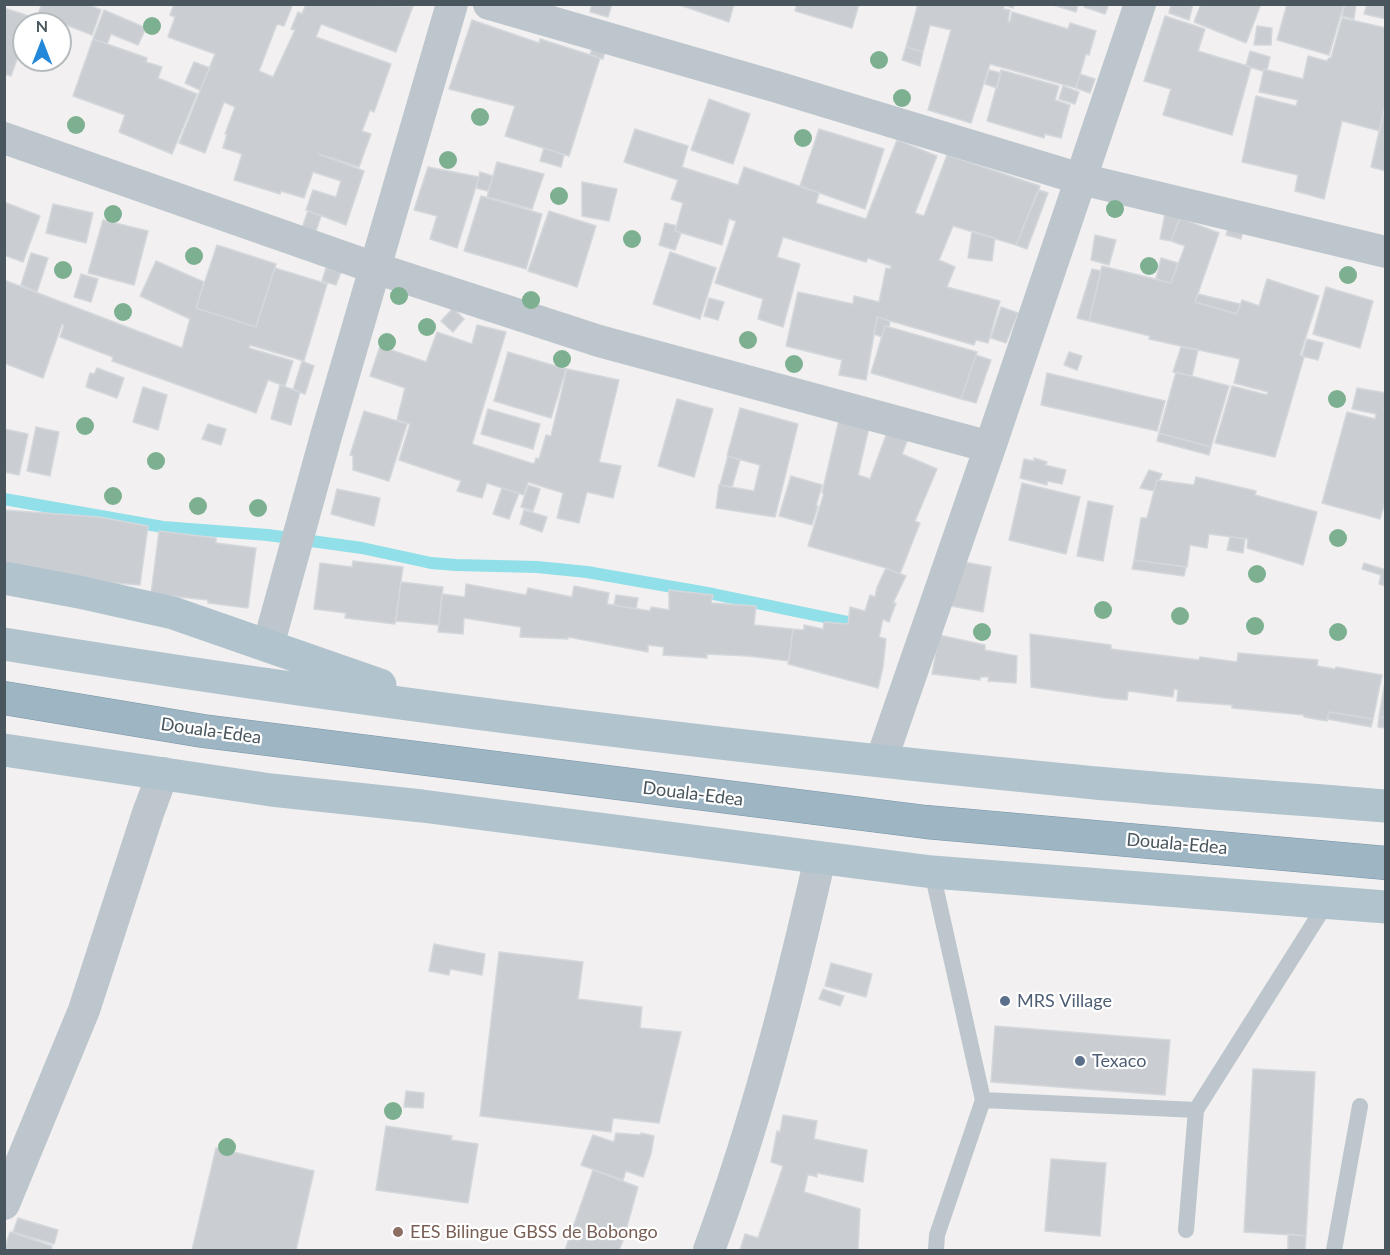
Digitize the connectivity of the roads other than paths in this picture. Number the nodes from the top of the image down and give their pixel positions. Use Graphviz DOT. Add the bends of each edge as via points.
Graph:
graph roads {
  1 [pos="452,4"];
  2 [pos="489,4"];
  3 [pos="1140,4"];
  4 [pos="4,138"];
  5 [pos="1081,179"];
  6 [pos="1386,252"];
  7 [pos="375,268"];
  8 [pos="990,447"];
  9 [pos="4,578"];
  10 [pos="4,644"];
  11 [pos="268,646"];
  12 [pos="4,698"];
  13 [pos="452,711"];
  14 [pos="4,750"];
  15 [pos="881,761"];
  16 [pos="163,772"];
  17 [pos="1386,806"];
  18 [pos="820,858"];
  19 [pos="1386,863"];
  20 [pos="932,872"];
  21 [pos="1326,904"];
  22 [pos="1381,908"];
  23 [pos="983,1100"];
  24 [pos="1360,1106"];
  25 [pos="1196,1110"];
  26 [pos="4,1204"];
  27 [pos="1186,1230"];
  28 [pos="709,1251"];
  29 [pos="936,1251"];
  30 [pos="1334,1251"];
  1 -- 7 [label="street"];
  2 -- 5 [label="street"];
  3 -- 5 [label="street"];
  4 -- 7 [label="street"];
  5 -- 6 [label="street"];
  5 -- 8 [label="street"];
  7 -- 8 [label="street" via="600,341"];
  7 -- 11 [label="street"];
  8 -- 15 [label="street"];
  9 -- 11 [label="main road" via="173,613"];
  10 -- 13 [label="main road"];
  11 -- 13 [label="main road"];
  12 -- 19 [label="highway, Douala-Edea" via="203,731 926,822"];
  13 -- 15 [label="main road"];
  14 -- 16 [label="main road"];
  15 -- 17 [label="main road"];
  16 -- 18 [label="main road" via="271,790"];
  16 -- 26 [label="street" via="84,1010"];
  18 -- 20 [label="main road"];
  18 -- 28 [label="street" via="756,1107"];
  20 -- 21 [label="main road"];
  20 -- 23 [label="lane"];
  21 -- 22 [label="main road"];
  21 -- 25 [label="lane"];
  23 -- 25 [label="lane"];
  23 -- 29 [label="lane" via="937,1235"];
  24 -- 30 [label="lane"];
  25 -- 27 [label="lane"];
}
